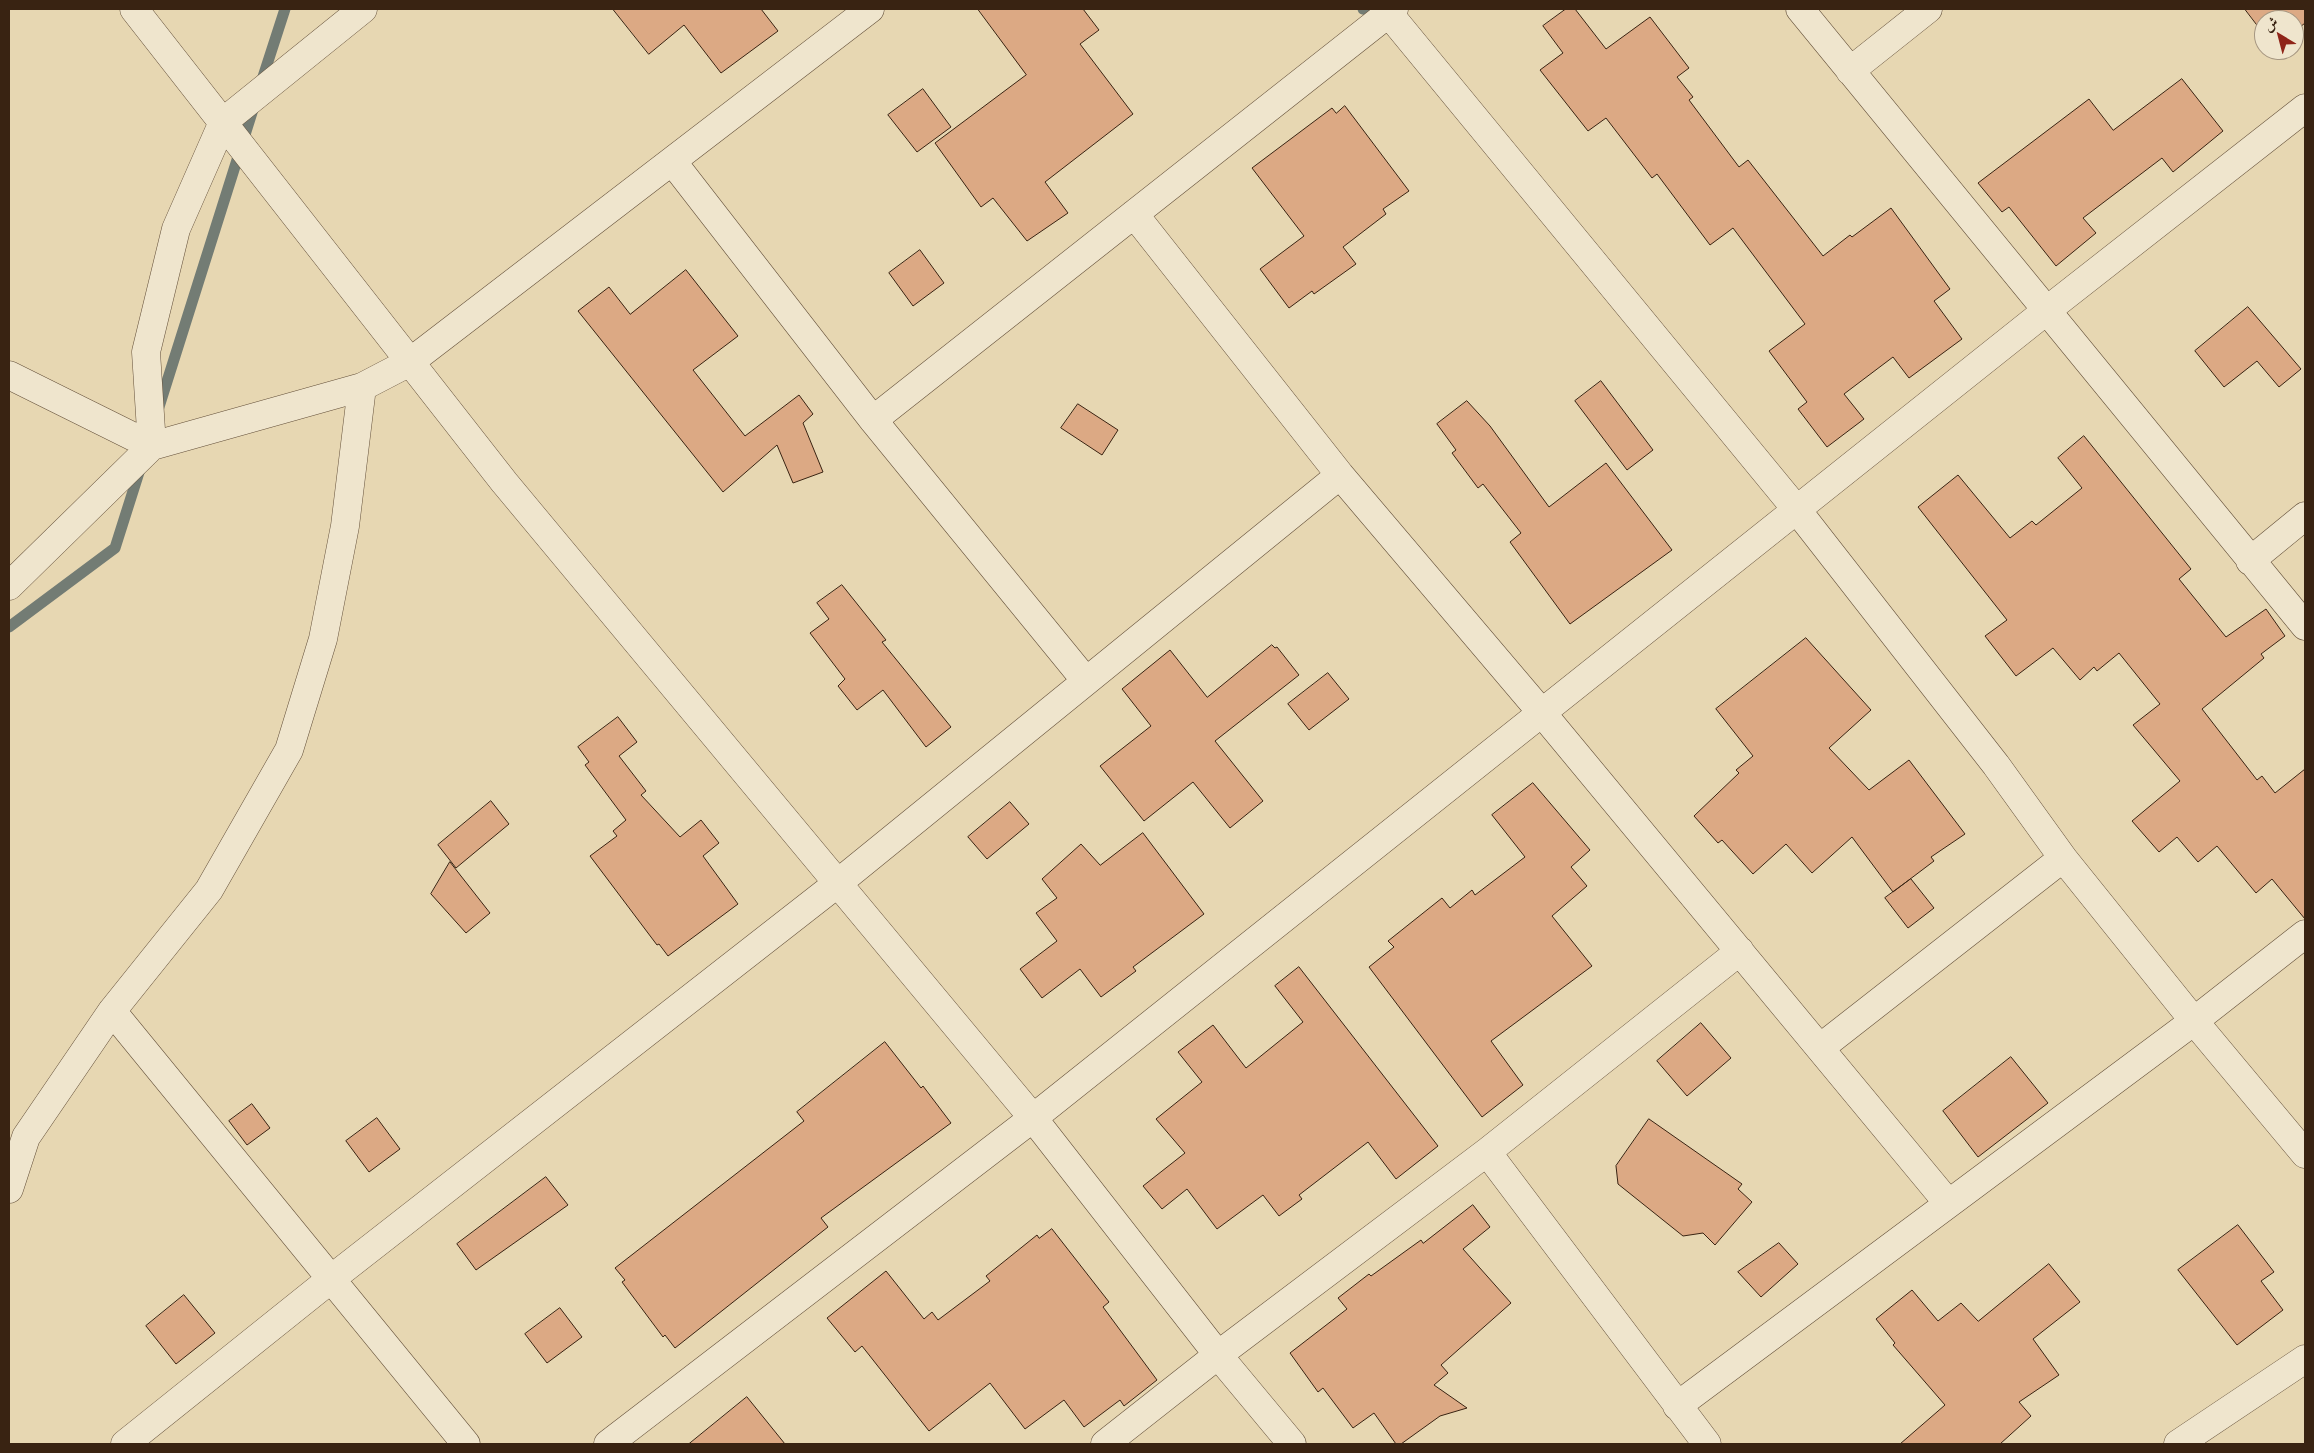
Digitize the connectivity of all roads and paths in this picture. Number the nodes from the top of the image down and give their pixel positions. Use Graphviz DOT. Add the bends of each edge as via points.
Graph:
graph roads {
  1 [pos="134,9"];
  2 [pos="363,9"];
  3 [pos="870,9"];
  4 [pos="1800,9"];
  5 [pos="1928,9"];
  6 [pos="1390,10"];
  7 [pos="1850,71"];
  8 [pos="2305,108"];
  9 [pos="223,122"];
  10 [pos="672,161"];
  11 [pos="1134,214"];
  12 [pos="2046,311"];
  13 [pos="410,362"];
  14 [pos="9,375"];
  15 [pos="362,387"];
  16 [pos="873,420"];
  17 [pos="152,446"];
  18 [pos="1340,475"];
  19 [pos="1797,510"];
  20 [pos="2305,516"];
  21 [pos="2250,561"];
  22 [pos="9,586"];
  23 [pos="2305,626"];
  24 [pos="1086,681"];
  25 [pos="1542,713"];
  26 [pos="2063,858"];
  27 [pos="838,882"];
  28 [pos="2305,934"];
  29 [pos="1740,951"];
  30 [pos="112,1011"];
  31 [pos="2194,1021"];
  32 [pos="1820,1048"];
  33 [pos="1033,1118"];
  34 [pos="1487,1152"];
  35 [pos="2305,1154"];
  36 [pos="9,1190"];
  37 [pos="1948,1202"];
  38 [pos="332,1279"];
  39 [pos="1218,1355"];
  40 [pos="2305,1358"];
  41 [pos="1678,1406"];
  42 [pos="125,1444"];
  43 [pos="466,1444"];
  44 [pos="608,1444"];
  45 [pos="1105,1444"];
  46 [pos="1292,1444"];
  47 [pos="1707,1444"];
  48 [pos="2178,1444"];
  1 -- 9 [label="street"];
  2 -- 9 [label="street"];
  3 -- 10 [label="street"];
  4 -- 7 [label="street"];
  5 -- 7 [label="street"];
  6 -- 11 [label="street"];
  6 -- 19 [label="street"];
  7 -- 12 [label="street"];
  8 -- 12 [label="street"];
  9 -- 13 [label="street"];
  9 -- 17 [label="street" via="176,229 146,352"];
  10 -- 13 [label="street"];
  10 -- 16 [label="street"];
  11 -- 16 [label="street"];
  11 -- 18 [label="street"];
  12 -- 19 [label="street"];
  12 -- 21 [label="street"];
  13 -- 15 [label="street"];
  13 -- 27 [label="street" via="504,482"];
  14 -- 17 [label="street"];
  15 -- 17 [label="street"];
  15 -- 30 [label="street" via="345,526 323,639 289,750 209,890"];
  16 -- 24 [label="street"];
  17 -- 22 [label="street"];
  18 -- 24 [label="street"];
  18 -- 25 [label="street"];
  19 -- 25 [label="street"];
  19 -- 26 [label="street" via="1996,765"];
  20 -- 21 [label="street"];
  21 -- 23 [label="street"];
  24 -- 27 [label="street"];
  25 -- 29 [label="street"];
  25 -- 33 [label="street"];
  26 -- 31 [label="street"];
  26 -- 32 [label="street"];
  27 -- 33 [label="street"];
  27 -- 38 [label="street"];
  28 -- 31 [label="street"];
  29 -- 32 [label="street"];
  29 -- 34 [label="street"];
  30 -- 36 [label="street" via="26,1137"];
  30 -- 38 [label="street"];
  31 -- 35 [label="street"];
  31 -- 37 [label="street"];
  32 -- 37 [label="street"];
  33 -- 39 [label="street"];
  33 -- 44 [label="street"];
  34 -- 39 [label="street"];
  34 -- 41 [label="street"];
  37 -- 41 [label="street"];
  38 -- 42 [label="street"];
  38 -- 43 [label="street"];
  39 -- 45 [label="street"];
  39 -- 46 [label="street"];
  40 -- 48 [label="street"];
  41 -- 47 [label="street"];
}
